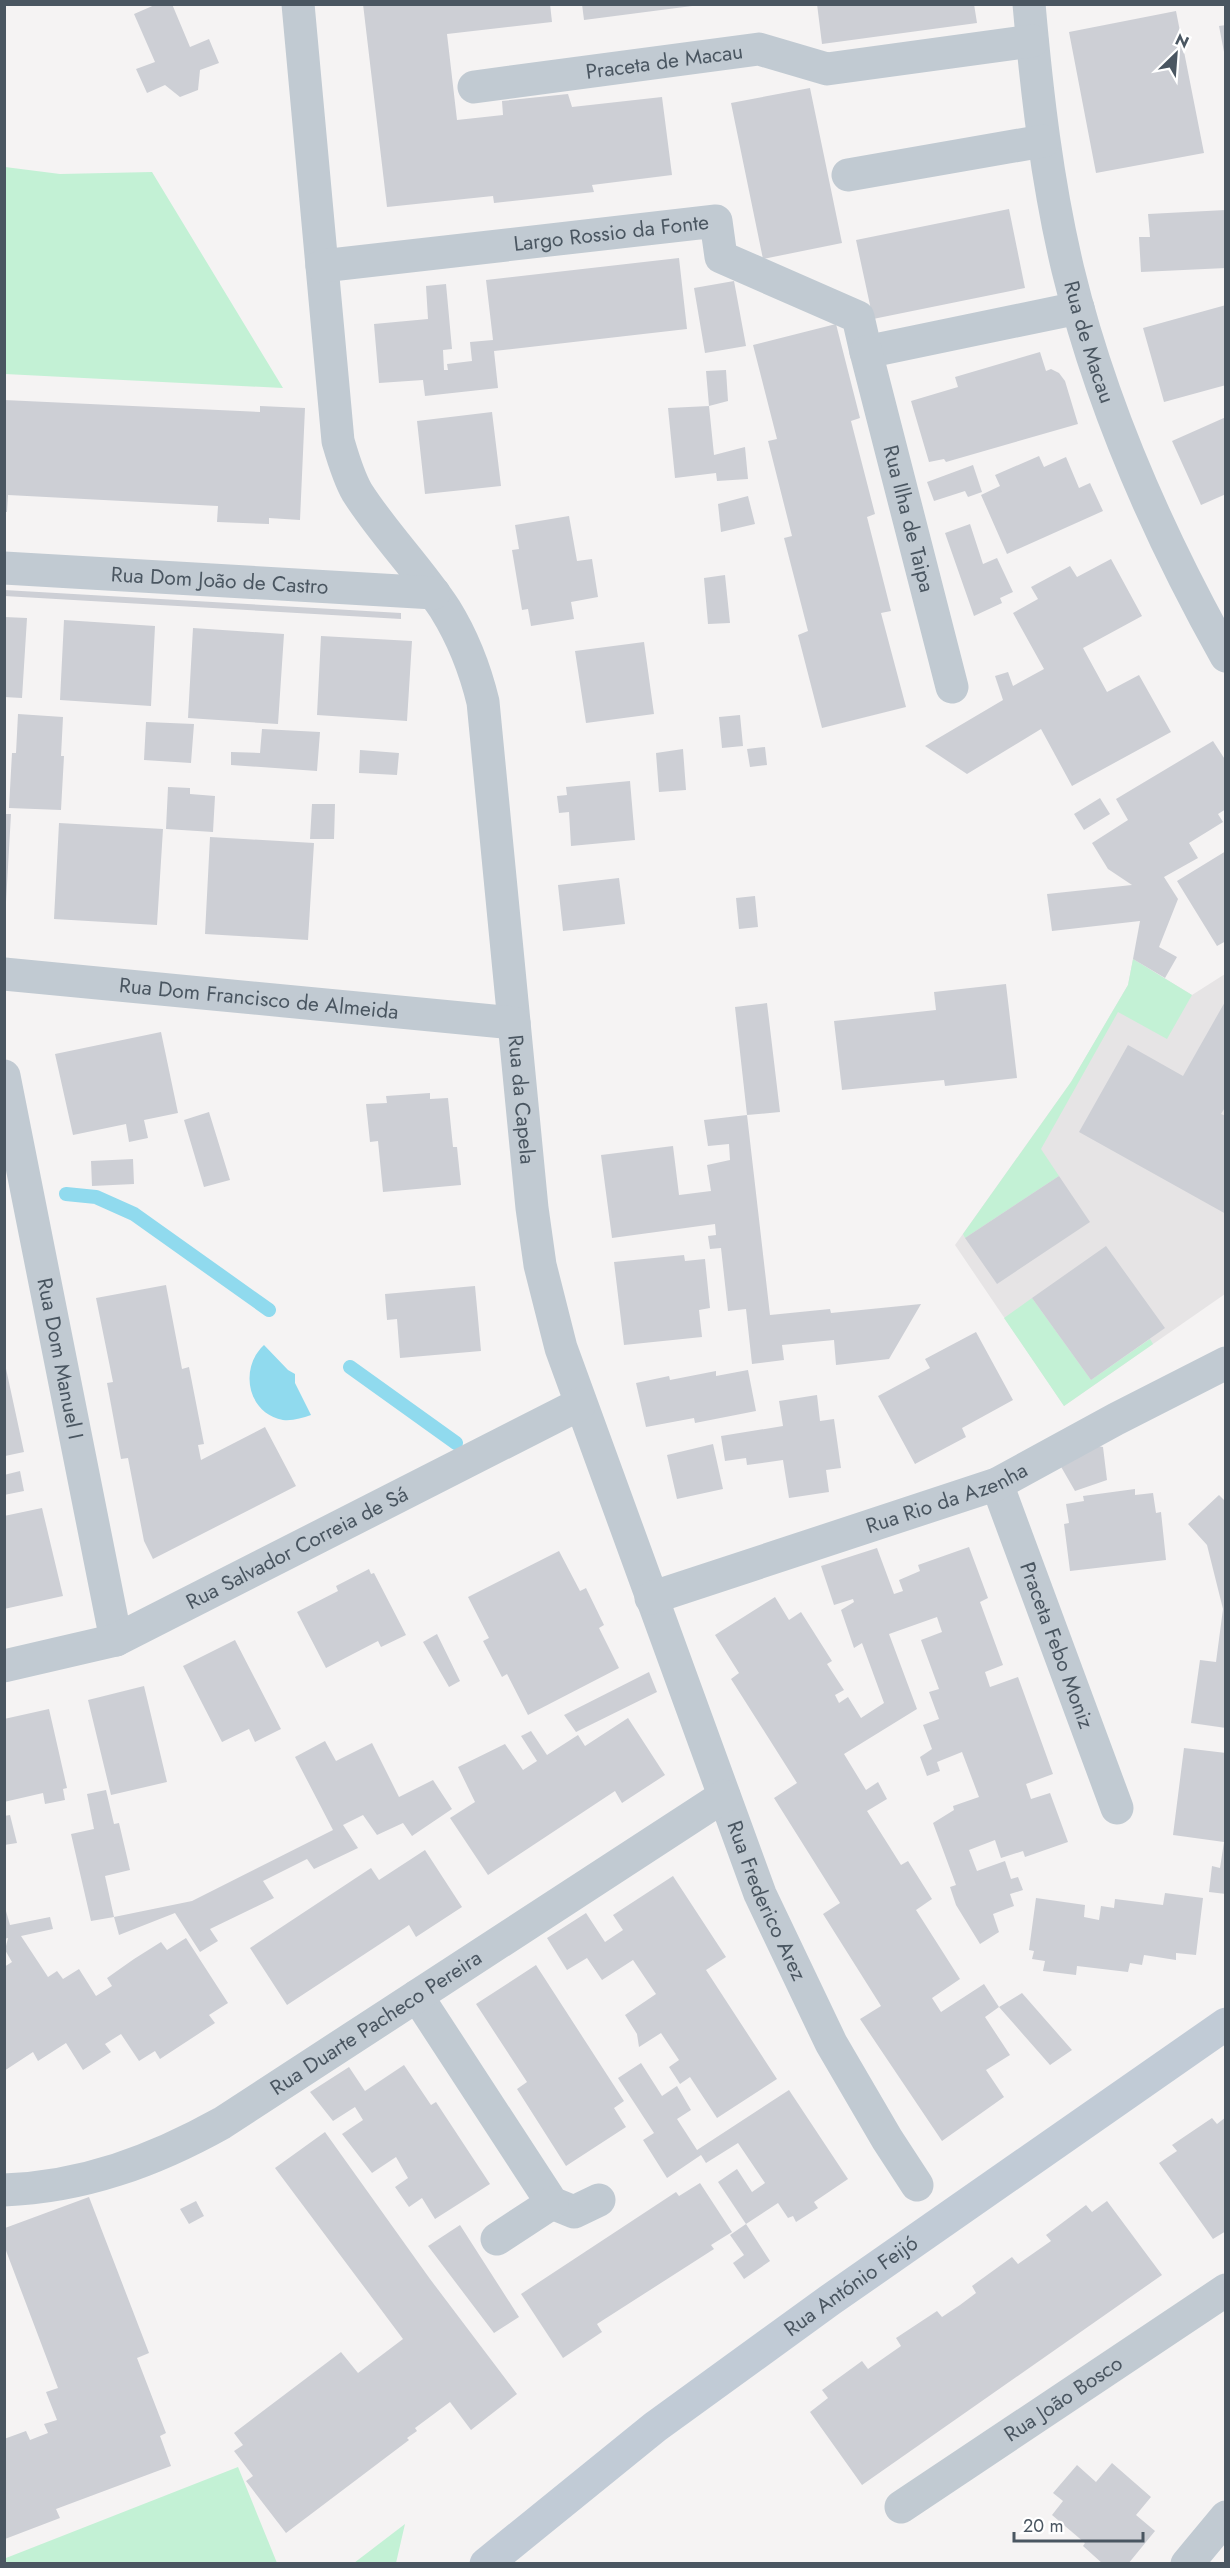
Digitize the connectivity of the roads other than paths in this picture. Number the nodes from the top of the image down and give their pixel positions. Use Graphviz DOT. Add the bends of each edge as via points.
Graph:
graph roads {
  1 [pos="298,4"];
  2 [pos="1029,4"];
  3 [pos="1032,41"];
  4 [pos="474,87"];
  5 [pos="1043,141"];
  6 [pos="848,175"];
  7 [pos="322,266"];
  8 [pos="1078,308"];
  9 [pos="866,352"];
  10 [pos="4,568"];
  11 [pos="434,593"];
  12 [pos="1226,656"];
  13 [pos="952,687"];
  14 [pos="4,974"];
  15 [pos="514,1023"];
  16 [pos="4,1076"];
  17 [pos="1226,1363"];
  18 [pos="580,1404"];
  19 [pos="998,1484"];
  20 [pos="651,1598"];
  21 [pos="116,1640"];
  22 [pos="4,1666"];
  23 [pos="724,1796"];
  24 [pos="1118,1808"];
  25 [pos="417,1996"];
  26 [pos="1226,2024"];
  27 [pos="917,2185"];
  28 [pos="4,2190"];
  29 [pos="599,2200"];
  30 [pos="552,2204"];
  31 [pos="497,2239"];
  32 [pos="1226,2290"];
  33 [pos="901,2507"];
  34 [pos="1226,2517"];
  35 [pos="486,2564"];
  36 [pos="1187,2564"];
  1 -- 7 [label="street"];
  2 -- 3 [label="street, Rua de Macau"];
  3 -- 4 [label="street, Praceta de Macau" via="827,69 759,49"];
  3 -- 5 [label="street, Rua de Macau"];
  5 -- 6 [label="street"];
  5 -- 8 [label="street, Rua de Macau"];
  7 -- 9 [label="street, Largo Rossio da Fonte" via="716,220 721,257 858,317"];
  7 -- 11 [label="street" via="337,432 345,466 356,491"];
  8 -- 9 [label="street"];
  8 -- 12 [label="street, Rua de Macau" via="1108,404 1142,490 1181,575"];
  9 -- 13 [label="street, Rua Ilha de Taipa"];
  10 -- 11 [label="street, Rua Dom João de Castro"];
  11 -- 15 [label="street, Rua da Capela" via="472,663 484,711"];
  14 -- 15 [label="street, Rua Dom Francisco de Almeida"];
  15 -- 18 [label="street, Rua da Capela" via="539,1256 561,1348"];
  16 -- 21 [label="street, Rua Dom Manuel I"];
  17 -- 19 [label="street, Rua Rio da Azenha"];
  18 -- 20 [label="street, Rua da Capela"];
  18 -- 21 [label="street, Rua Salvador Correia de Sá"];
  19 -- 20 [label="street, Rua Rio da Azenha"];
  19 -- 24 [label="street, Praceta Febo Moniz"];
  20 -- 23 [label="street, Rua Frederico Arez"];
  21 -- 22 [label="street, Rua Salvador Correia de Sá"];
  23 -- 25 [label="street, Rua Duarte Pacheco Pereira"];
  23 -- 27 [label="street, Rua Frederico Arez" via="760,1894 806,1994 858,2092"];
  25 -- 28 [label="street, Rua Duarte Pacheco Pereira" via="222,2123 158,2156 88,2179"];
  25 -- 30 [label="street"];
  26 -- 35 [label="street, Rua António Feijó" via="830,2300 664,2421"];
  29 -- 30 [label="street" via="574,2212"];
  30 -- 31 [label="street"];
  32 -- 33 [label="street, Rua João Bosco"];
  34 -- 36 [label="street"];
}
